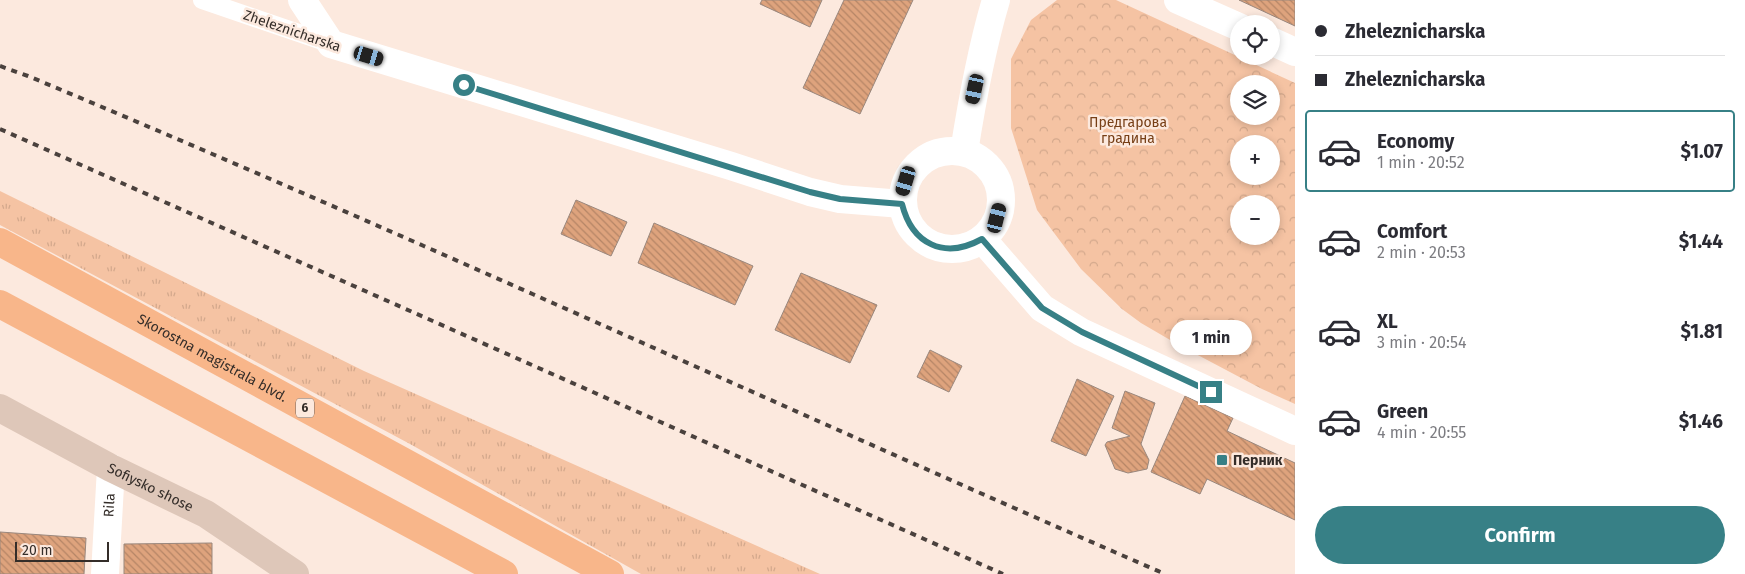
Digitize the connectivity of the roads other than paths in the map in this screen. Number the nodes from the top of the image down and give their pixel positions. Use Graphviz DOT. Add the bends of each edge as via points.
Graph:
graph roads {
  1 [pos="202,0"];
  2 [pos="302,0"];
  3 [pos="996,0"];
  4 [pos="1178,0"];
  5 [pos="1230,23"];
  6 [pos="331,44"];
  7 [pos="1280,46"];
  8 [pos="1295,52"];
  9 [pos="964,152"];
  10 [pos="902,204"];
  11 [pos="982,239"];
  12 [pos="0,242"];
  13 [pos="0,304"];
  14 [pos="0,408"];
  15 [pos="1295,431"];
  16 [pos="111,468"];
  17 [pos="105,574"];
  18 [pos="295,574"];
  19 [pos="504,574"];
  20 [pos="610,574"];
  1 -- 6 [label="lane, Zheleznicharska"];
  2 -- 6 [label="street"];
  3 -- 9 [label="street"];
  4 -- 5 [label="street"];
  6 -- 10 [label="street, Zheleznicharska" via="810,192 840,199"];
  7 -- 8 [label="street"];
  9 -- 10 [label="street" via="941,152 920,162 906,181"];
  9 -- 11 [label="street" via="987,166 1000,190 997,218"];
  10 -- 11 [label="street" via="911,228 932,245 957,249"];
  11 -- 15 [label="street" via="1042,308 1058,318"];
  12 -- 20 [label="highway, Skorostna magistrala blvd. / 6"];
  13 -- 19 [label="highway"];
  14 -- 16 [label="main road, Sofiysko shose"];
  16 -- 17 [label="street, Rila"];
  16 -- 18 [label="main road, Sofiysko shose" via="206,514"];
}
